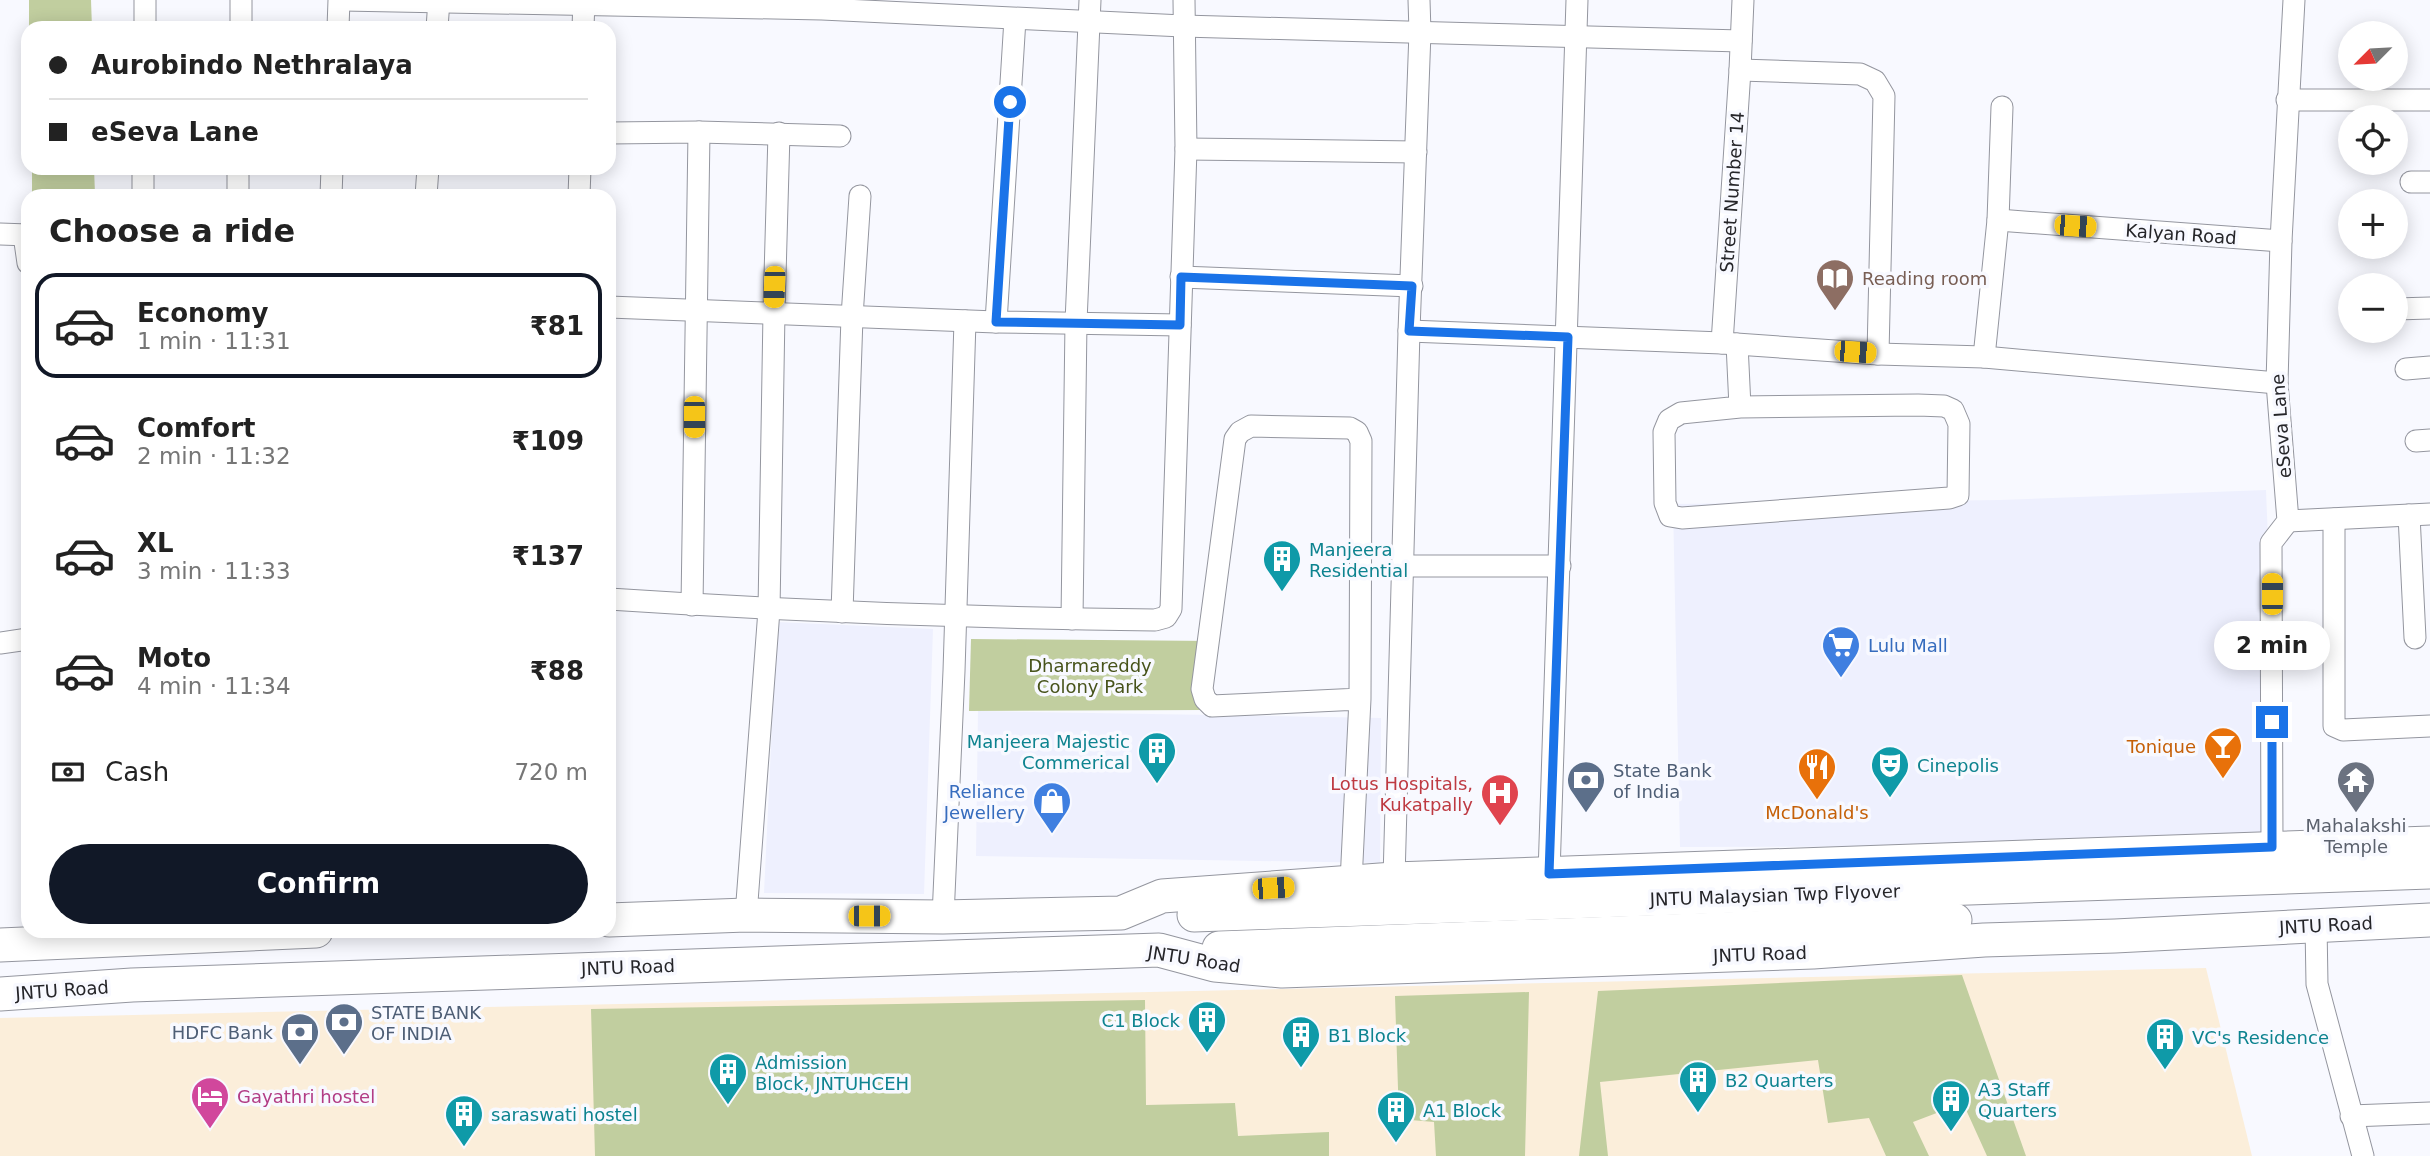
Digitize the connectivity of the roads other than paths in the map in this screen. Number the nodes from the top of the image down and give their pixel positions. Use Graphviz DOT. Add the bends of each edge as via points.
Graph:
graph roads {
  1 [pos="145,0"];
  2 [pos="241,0"];
  3 [pos="341,0"];
  4 [pos="1090,0"];
  5 [pos="1184,0"];
  6 [pos="1419,0"];
  7 [pos="1577,0"];
  8 [pos="1743,0"];
  9 [pos="2294,0"];
  10 [pos="439,1"];
  11 [pos="584,3"];
  12 [pos="1015,19"];
  13 [pos="145,21"];
  14 [pos="241,21"];
  15 [pos="339,21"];
  16 [pos="438,21"];
  17 [pos="583,21"];
  18 [pos="1090,22"];
  19 [pos="1183,26"];
  20 [pos="1420,32"];
  21 [pos="1576,38"];
  22 [pos="1741,41"];
  23 [pos="1740,70"];
  24 [pos="2287,100"];
  25 [pos="2430,100"];
  26 [pos="2002,107"];
  27 [pos="699,132"];
  28 [pos="616,133"];
  29 [pos="779,133"];
  30 [pos="840,136"];
  31 [pos="1185,149"];
  32 [pos="1416,152"];
  33 [pos="860,196"];
  34 [pos="1998,220"];
  35 [pos="0,234"];
  36 [pos="21,235"];
  37 [pos="2281,241"];
  38 [pos="1181,277"];
  39 [pos="1412,286"];
  40 [pos="616,307"];
  41 [pos="2430,308"];
  42 [pos="2408,309"];
  43 [pos="696,310"];
  44 [pos="774,312"];
  45 [pos="852,317"];
  46 [pos="965,321"];
  47 [pos="996,322"];
  48 [pos="1076,323"];
  49 [pos="1180,325"];
  50 [pos="1409,331"];
  51 [pos="1568,337"];
  52 [pos="1730,343"];
  53 [pos="1878,354"];
  54 [pos="1984,357"];
  55 [pos="2430,367"];
  56 [pos="2406,369"];
  57 [pos="2277,383"];
  58 [pos="1740,407"];
  59 [pos="2420,515"];
  60 [pos="2334,519"];
  61 [pos="2288,521"];
  62 [pos="1402,566"];
  63 [pos="1560,566"];
  64 [pos="616,599"];
  65 [pos="692,604"];
  66 [pos="769,610"];
  67 [pos="842,612"];
  68 [pos="956,615"];
  69 [pos="1072,619"];
  70 [pos="2415,638"];
  71 [pos="21,640"];
  72 [pos="0,643"];
  73 [pos="1360,699"];
  74 [pos="2430,726"];
  75 [pos="2430,843"];
  76 [pos="2272,847"];
  77 [pos="2430,872"];
  78 [pos="1549,874"];
  79 [pos="1394,879"];
  80 [pos="1351,882"];
  81 [pos="2430,903"];
  82 [pos="1121,913"];
  83 [pos="746,915"];
  84 [pos="943,916"];
  85 [pos="616,920"];
  86 [pos="2430,920"];
  87 [pos="2316,925"];
  88 [pos="89,938"];
  89 [pos="14,944"];
  90 [pos="1159,950"];
  91 [pos="14,993"];
  92 [pos="2430,1113"];
  93 [pos="2351,1116"];
  94 [pos="2363,1156"];
  1 -- 13 [label="street"];
  2 -- 14 [label="street"];
  3 -- 10 [label="street"];
  3 -- 15 [label="street"];
  4 -- 18 [label="street"];
  5 -- 19 [label="street"];
  6 -- 20 [label="street"];
  7 -- 21 [label="street"];
  8 -- 22 [label="street, Street Number 14"];
  9 -- 24 [label="street, eSeva Lane"];
  10 -- 11 [label="street"];
  10 -- 16 [label="street"];
  11 -- 12 [label="street"];
  11 -- 17 [label="street"];
  12 -- 18 [label="street"];
  12 -- 47 [label="street"];
  18 -- 19 [label="street"];
  18 -- 48 [label="street"];
  19 -- 20 [label="street"];
  19 -- 31 [label="street"];
  20 -- 21 [label="street"];
  20 -- 32 [label="street"];
  21 -- 22 [label="street"];
  21 -- 51 [label="street"];
  22 -- 23 [label="street, Street Number 14"];
  23 -- 52 [label="street, Street Number 14"];
  23 -- 53 [label="street" via="1860,74 1875,81 1884,96"];
  24 -- 25 [label="street"];
  24 -- 37 [label="street, eSeva Lane"];
  26 -- 34 [label="street"];
  27 -- 28 [label="street"];
  27 -- 29 [label="street"];
  27 -- 43 [label="street"];
  29 -- 30 [label="street"];
  29 -- 44 [label="street"];
  31 -- 32 [label="street"];
  31 -- 38 [label="street"];
  32 -- 39 [label="street"];
  33 -- 45 [label="street"];
  34 -- 37 [label="street, Kalyan Road"];
  34 -- 54 [label="street"];
  35 -- 36 [label="street"];
  37 -- 57 [label="street, eSeva Lane"];
  38 -- 39 [label="street"];
  38 -- 49 [label="street"];
  39 -- 50 [label="street"];
  40 -- 43 [label="street"];
  41 -- 42 [label="street"];
  43 -- 44 [label="street"];
  43 -- 65 [label="street"];
  44 -- 45 [label="street"];
  44 -- 66 [label="street"];
  45 -- 46 [label="street"];
  45 -- 67 [label="street"];
  46 -- 47 [label="street"];
  46 -- 68 [label="street"];
  47 -- 48 [label="street"];
  48 -- 49 [label="street"];
  48 -- 69 [label="street"];
  49 -- 69 [label="street" via="1171,609 1167,617 1155,620"];
  50 -- 51 [label="street"];
  50 -- 62 [label="street"];
  51 -- 52 [label="street"];
  51 -- 63 [label="street"];
  52 -- 53 [label="street"];
  52 -- 58 [label="street, Street Number 14"];
  53 -- 54 [label="street"];
  54 -- 57 [label="street"];
  55 -- 56 [label="street"];
  57 -- 61 [label="street, eSeva Lane"];
  58 -- 58 [label="street" via="1944,406 1953,410 1959,424 1958,495 1670,516 1665,503 1664,444 1669,420 1681,413"];
  59 -- 60 [label="street"];
  59 -- 70 [label="street"];
  60 -- 61 [label="street"];
  60 -- 74 [label="street" via="2334,726 2343,730"];
  61 -- 76 [label="street" via="2272,543"];
  62 -- 63 [label="street"];
  62 -- 79 [label="street"];
  63 -- 78 [label="street"];
  64 -- 65 [label="street"];
  65 -- 66 [label="street"];
  66 -- 67 [label="street"];
  66 -- 83 [label="street"];
  67 -- 68 [label="street"];
  68 -- 69 [label="street"];
  68 -- 84 [label="street"];
  71 -- 72 [label="street"];
  73 -- 73 [label="street" via="1361,441 1350,428 1251,426 1235,439 1202,689 1205,699 1212,706"];
  73 -- 80 [label="street"];
  75 -- 76 [label="main road"];
  76 -- 78 [label="main road"];
  77 -- 82 [label="main road, JNTU Malaysian Twp Flyover" via="1199,915"];
  78 -- 79 [label="main road"];
  79 -- 80 [label="main road"];
  80 -- 82 [label="main road" via="1162,896"];
  81 -- 90 [label="main road, JNTU Malaysian Twp Flyover"];
  82 -- 84 [label="main road"];
  83 -- 84 [label="main road"];
  83 -- 85 [label="main road"];
  86 -- 87 [label="main road, JNTU Road"];
  87 -- 90 [label="main road, JNTU Road" via="1813,952 1282,971 1215,965"];
  87 -- 93 [label="street" via="2317,984"];
  88 -- 89 [label="main road"];
  89 -- 91 [label="main road"];
  90 -- 91 [label="main road, JNTU Road" via="160,984"];
  92 -- 93 [label="street"];
  93 -- 94 [label="street"];
}
